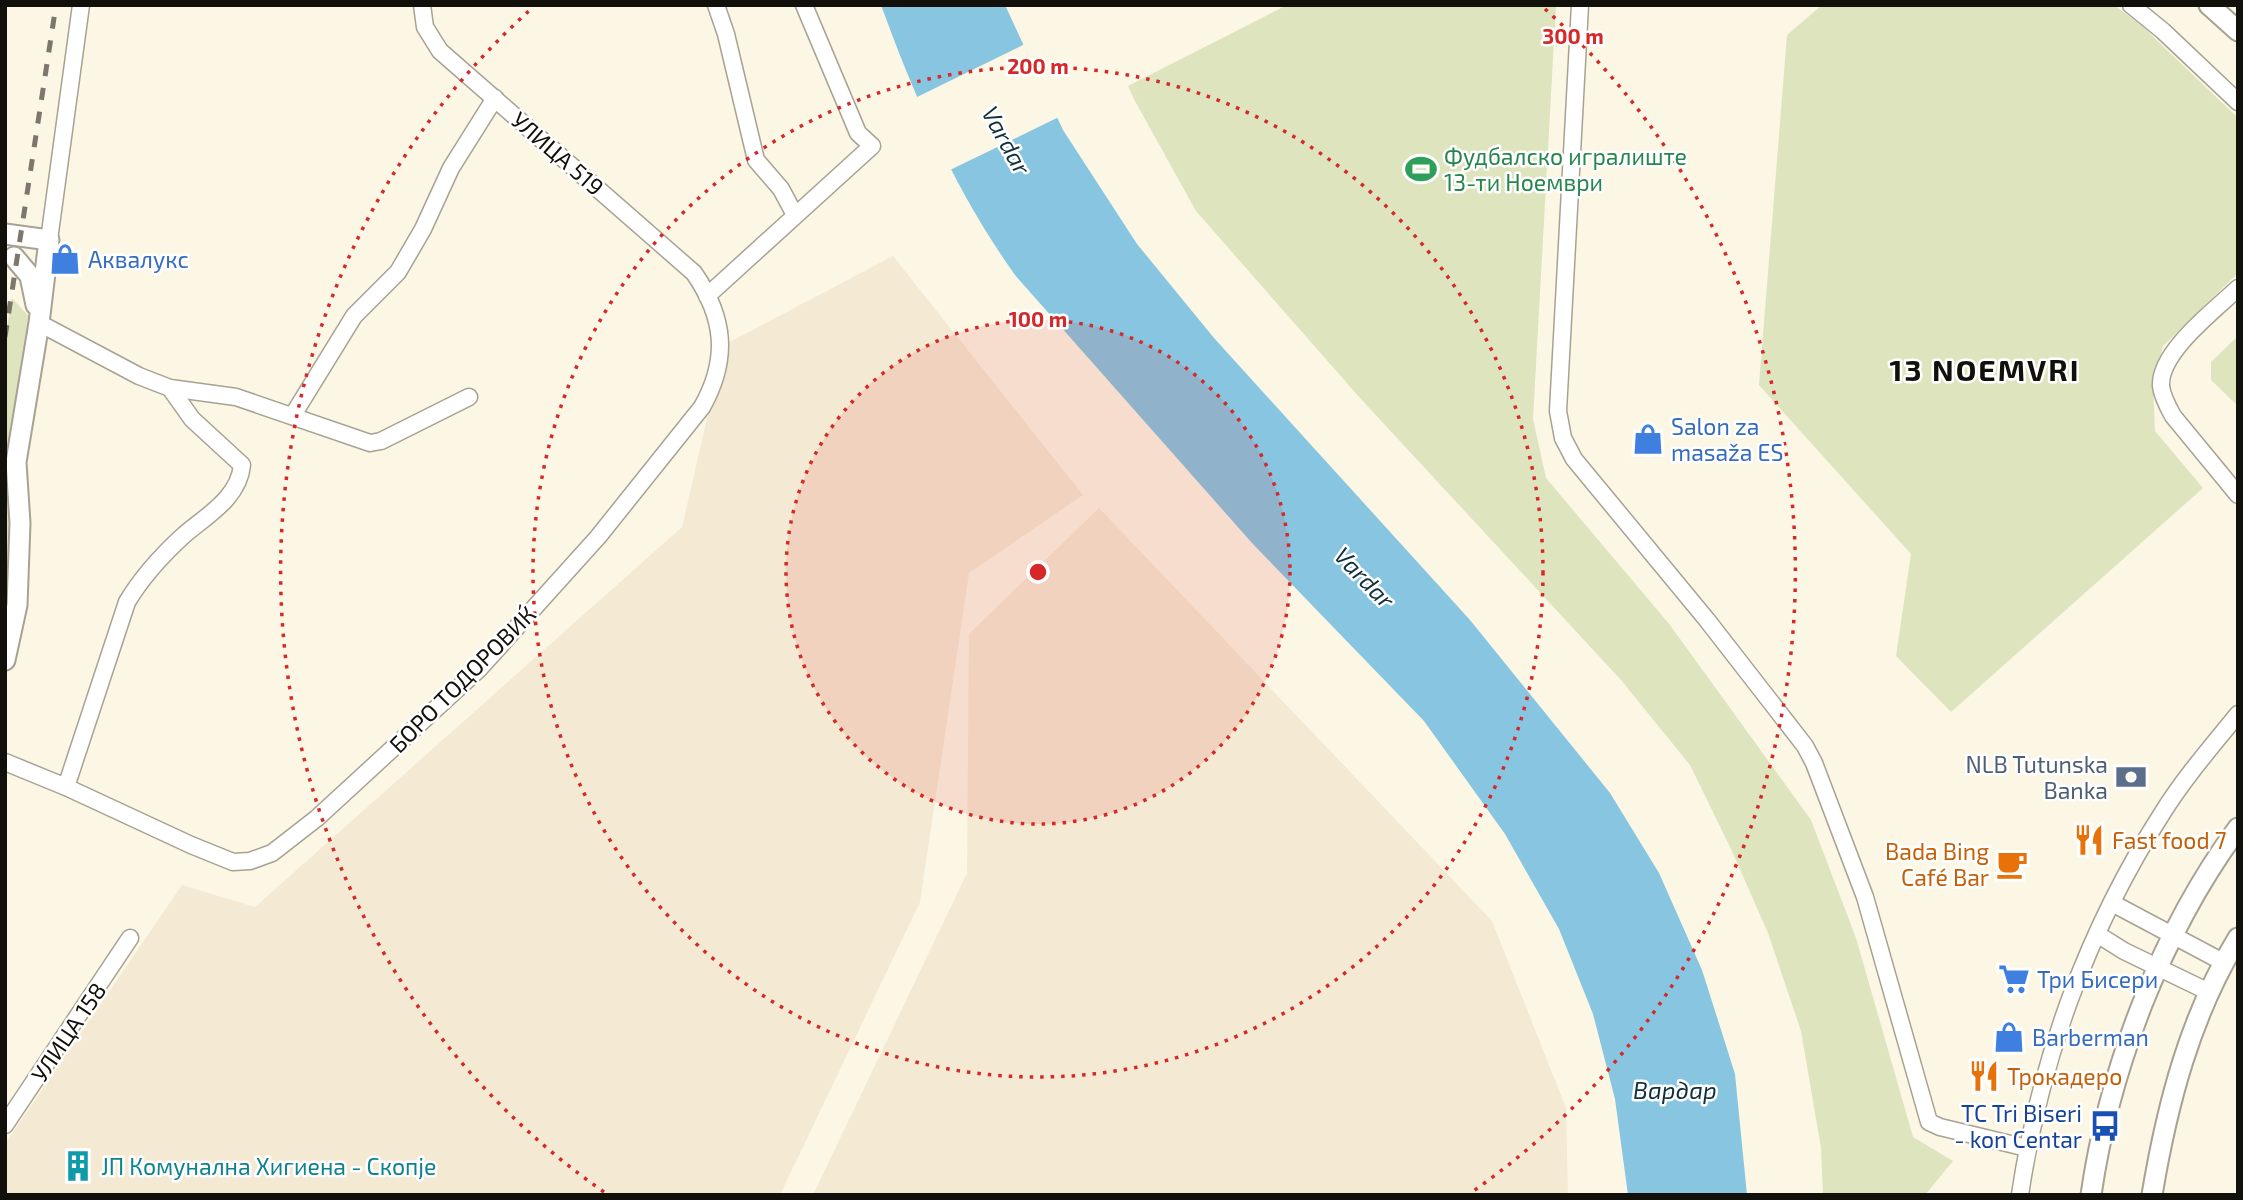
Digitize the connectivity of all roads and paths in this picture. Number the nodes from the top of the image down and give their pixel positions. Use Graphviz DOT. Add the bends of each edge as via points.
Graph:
graph roads {
  1 [pos="81,5"];
  2 [pos="422,5"];
  3 [pos="716,5"];
  4 [pos="804,5"];
  5 [pos="1580,5"];
  6 [pos="2131,5"];
  7 [pos="2209,5"];
  8 [pos="2238,32"];
  9 [pos="495,97"];
  10 [pos="2238,102"];
  11 [pos="795,215"];
  12 [pos="5,234"];
  13 [pos="48,247"];
  14 [pos="9,254"];
  15 [pos="2238,288"];
  16 [pos="707,296"];
  17 [pos="39,323"];
  18 [pos="170,388"];
  19 [pos="468,397"];
  20 [pos="293,415"];
  21 [pos="2238,495"];
  22 [pos="5,660"];
  23 [pos="2238,714"];
  24 [pos="5,762"];
  25 [pos="66,787"];
  26 [pos="2238,828"];
  27 [pos="2112,903"];
  28 [pos="2097,934"];
  29 [pos="2174,936"];
  30 [pos="130,938"];
  31 [pos="2238,938"];
  32 [pos="2223,962"];
  33 [pos="2158,968"];
  34 [pos="2209,992"];
  35 [pos="5,1125"];
  36 [pos="2027,1148"];
  37 [pos="2020,1195"];
  38 [pos="2091,1195"];
  39 [pos="2152,1195"];
  1 -- 13 [label="street"];
  2 -- 9 [label="street, УЛИЦА 519" via="434,45"];
  3 -- 11 [label="street" via="756,160 781,189"];
  4 -- 11 [label="street" via="859,133 872,146"];
  5 -- 36 [label="street" via="1558,411 1563,438 1574,459 1805,746 1865,897 1929,1122"];
  6 -- 10 [label="street"];
  7 -- 8 [label="street"];
  9 -- 16 [label="street, УЛИЦА 519" via="694,273"];
  9 -- 20 [label="street" via="451,168 398,272 355,316"];
  11 -- 16 [label="street"];
  12 -- 13 [label="street"];
  13 -- 14 [label="street" via="33,257"];
  13 -- 17 [label="street"];
  14 -- 17 [label="street" via="30,276"];
  15 -- 21 [label="street" via="2174,350 2161,385 2173,416"];
  16 -- 25 [label="street, БОРО ТОДОРОВИЌ" via="721,338 720,364 702,407 598,537 480,668 317,818 272,853 233,862"];
  17 -- 18 [label="street"];
  17 -- 22 [label="street" via="16,462 20,523 17,606"];
  18 -- 20 [label="street" via="236,397"];
  18 -- 25 [label="street" via="192,419 242,465 241,474 221,506 184,535 127,602"];
  19 -- 20 [label="street" via="370,443"];
  23 -- 27 [label="street" via="2164,810"];
  24 -- 25 [label="street, БОРО ТОДОРОВИЌ"];
  26 -- 29 [label="street"];
  27 -- 28 [label="street"];
  27 -- 29 [label="street"];
  28 -- 33 [label="street"];
  28 -- 36 [label="street" via="2061,1021"];
  29 -- 32 [label="street"];
  29 -- 33 [label="street"];
  30 -- 35 [label="street, УЛИЦА 158"];
  31 -- 32 [label="street"];
  32 -- 34 [label="street"];
  33 -- 34 [label="street"];
  33 -- 38 [label="street" via="2124,1054"];
  34 -- 39 [label="street" via="2179,1071"];
  36 -- 37 [label="street"];
}
